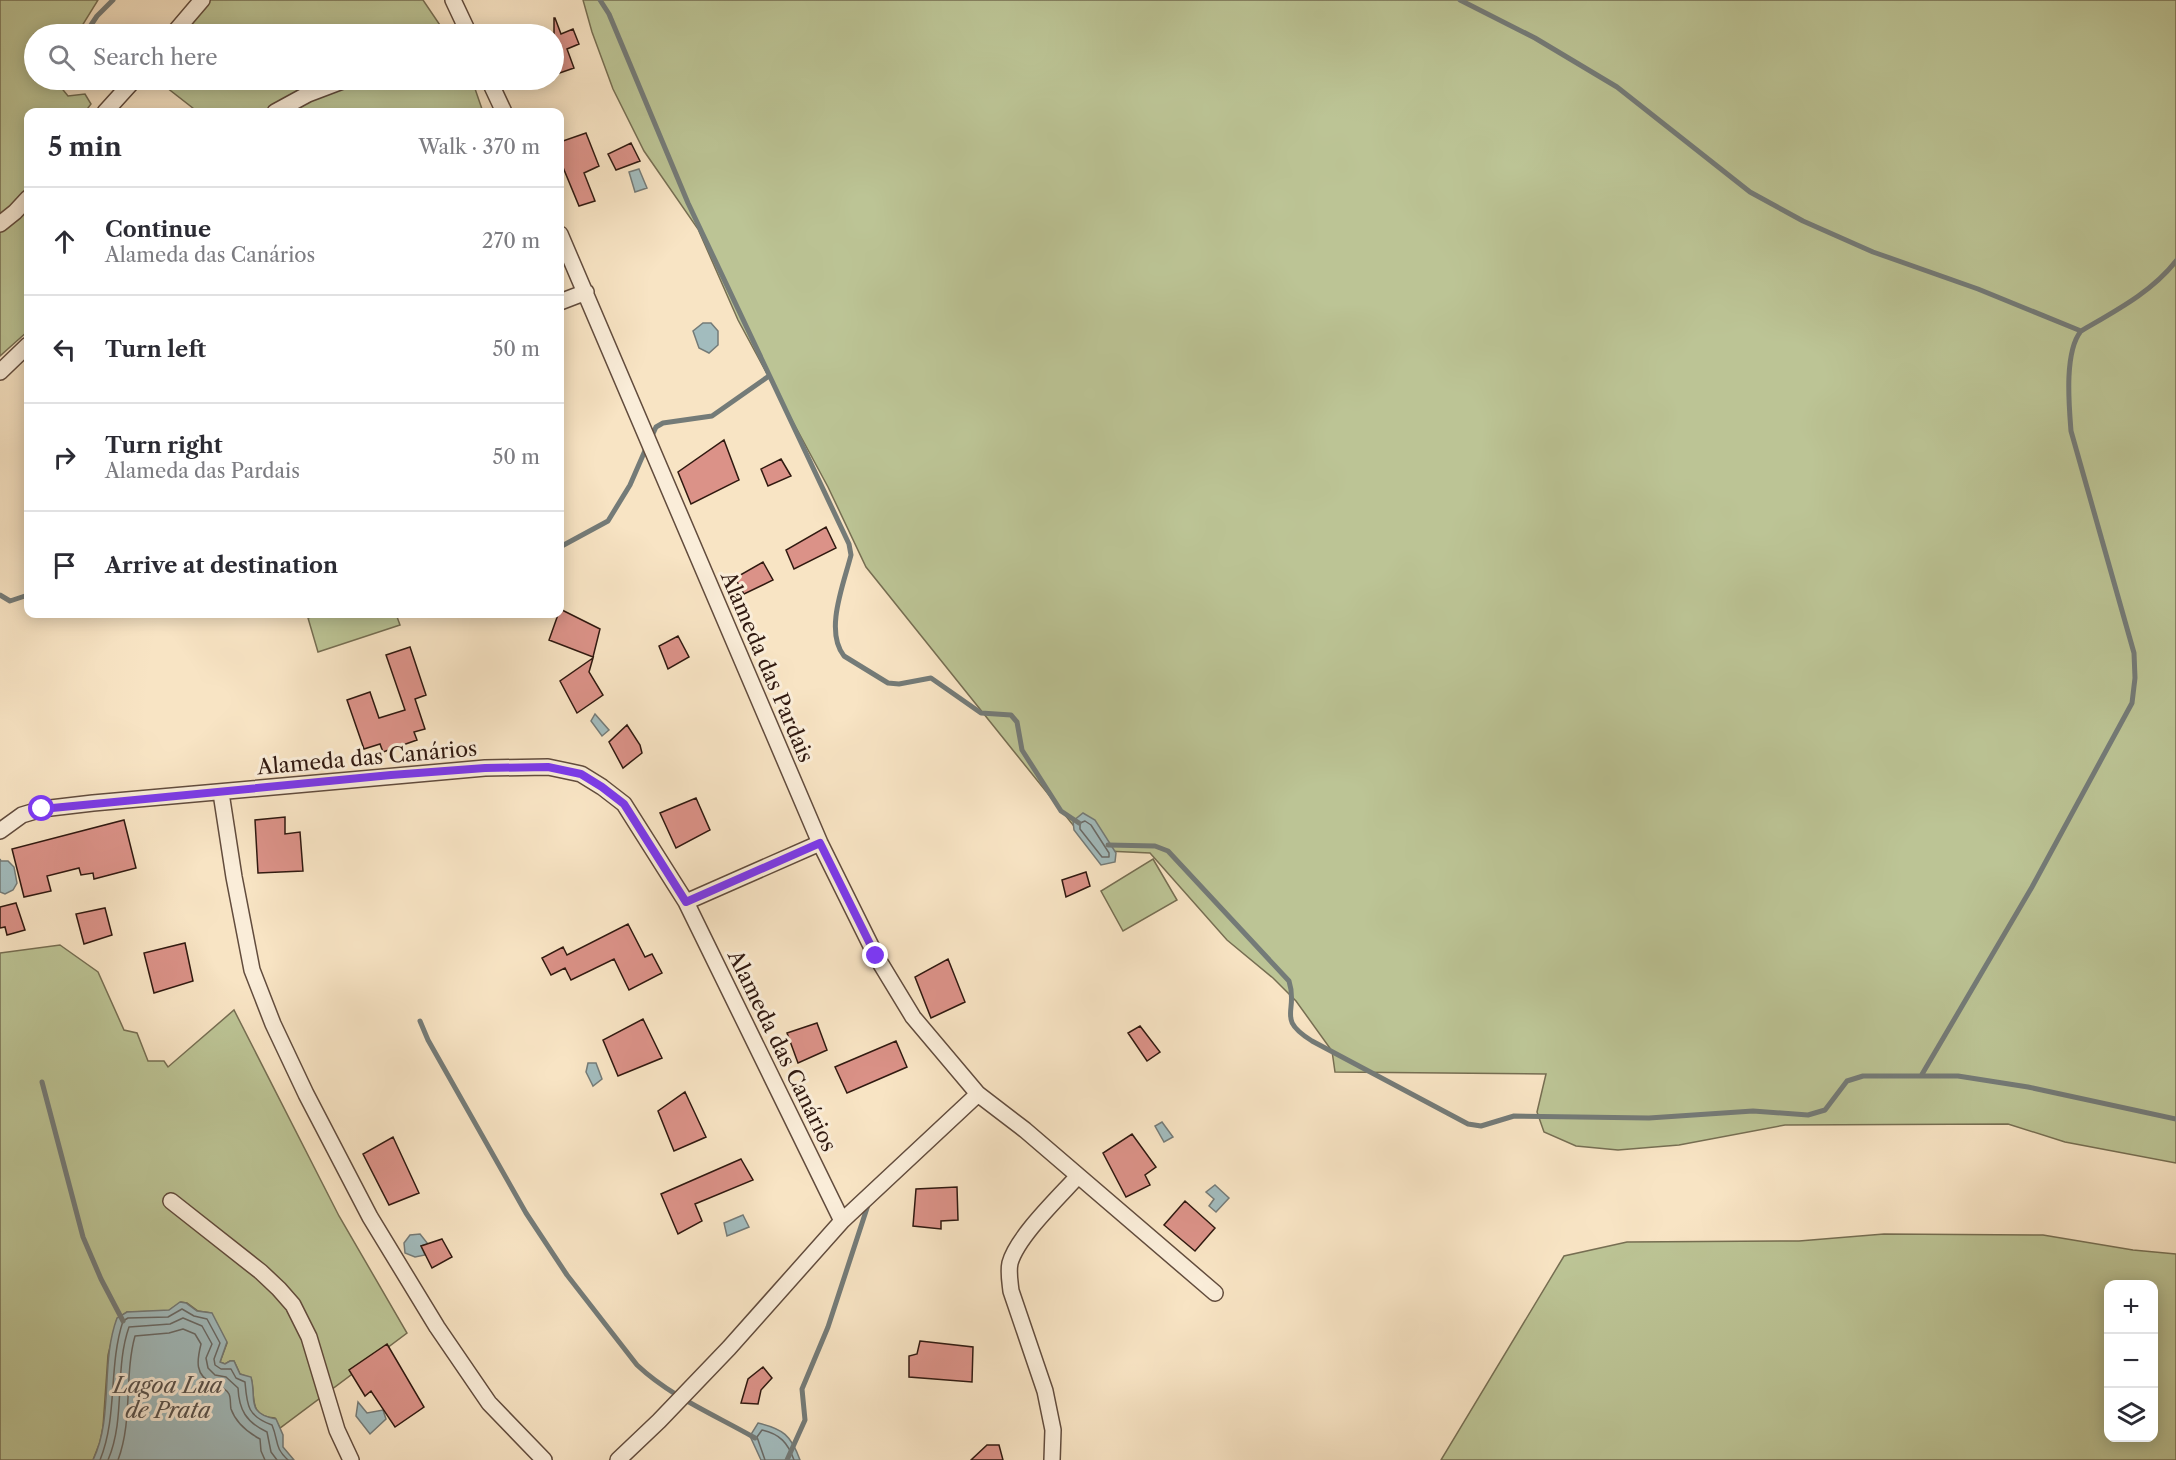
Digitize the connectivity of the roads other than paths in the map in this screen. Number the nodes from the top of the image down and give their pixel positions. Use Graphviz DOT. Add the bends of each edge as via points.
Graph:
graph roads {
  1 [pos="202,0"];
  2 [pos="453,0"];
  3 [pos="182,24"];
  4 [pos="462,24"];
  5 [pos="125,90"];
  6 [pos="319,90"];
  7 [pos="494,90"];
  8 [pos="109,108"];
  9 [pos="282,108"];
  10 [pos="502,108"];
  11 [pos="24,202"];
  12 [pos="0,224"];
  13 [pos="564,243"];
  14 [pos="586,292"];
  15 [pos="564,300"];
  16 [pos="24,349"];
  17 [pos="0,372"];
  18 [pos="221,793"];
  19 [pos="0,831"];
  20 [pos="820,843"];
  21 [pos="686,902"];
  22 [pos="978,1094"];
  23 [pos="1077,1176"];
  24 [pos="171,1201"];
  25 [pos="842,1221"];
  26 [pos="1215,1293"];
  27 [pos="351,1460"];
  28 [pos="544,1460"];
  29 [pos="618,1460"];
  30 [pos="1052,1460"];
  1 -- 3 [label="street"];
  2 -- 4 [label="street"];
  5 -- 8 [label="street"];
  6 -- 9 [label="street"];
  7 -- 10 [label="street"];
  11 -- 12 [label="street"];
  13 -- 14 [label="street, Alameda das Pardais"];
  14 -- 15 [label="street"];
  14 -- 20 [label="street, Alameda das Pardais"];
  16 -- 17 [label="street"];
  18 -- 19 [label="street, Alameda das Canários" via="42,809 22,815"];
  18 -- 21 [label="street, Alameda das Canários" via="485,768 548,767 581,774 624,804"];
  18 -- 28 [label="street" via="252,970 306,1094 370,1217 437,1326 489,1403"];
  20 -- 21 [label="street"];
  20 -- 22 [label="street, Alameda das Pardais" via="876,956 914,1017"];
  21 -- 25 [label="street, Alameda das Canários"];
  22 -- 23 [label="street, Alameda das Pardais"];
  22 -- 25 [label="street"];
  23 -- 26 [label="street, Alameda das Pardais"];
  23 -- 30 [label="street" via="1015,1250 1010,1269 1011,1291 1045,1391 1053,1430"];
  24 -- 27 [label="street" via="261,1272 292,1305 309,1336 337,1430"];
  25 -- 29 [label="street" via="729,1348"];
}
